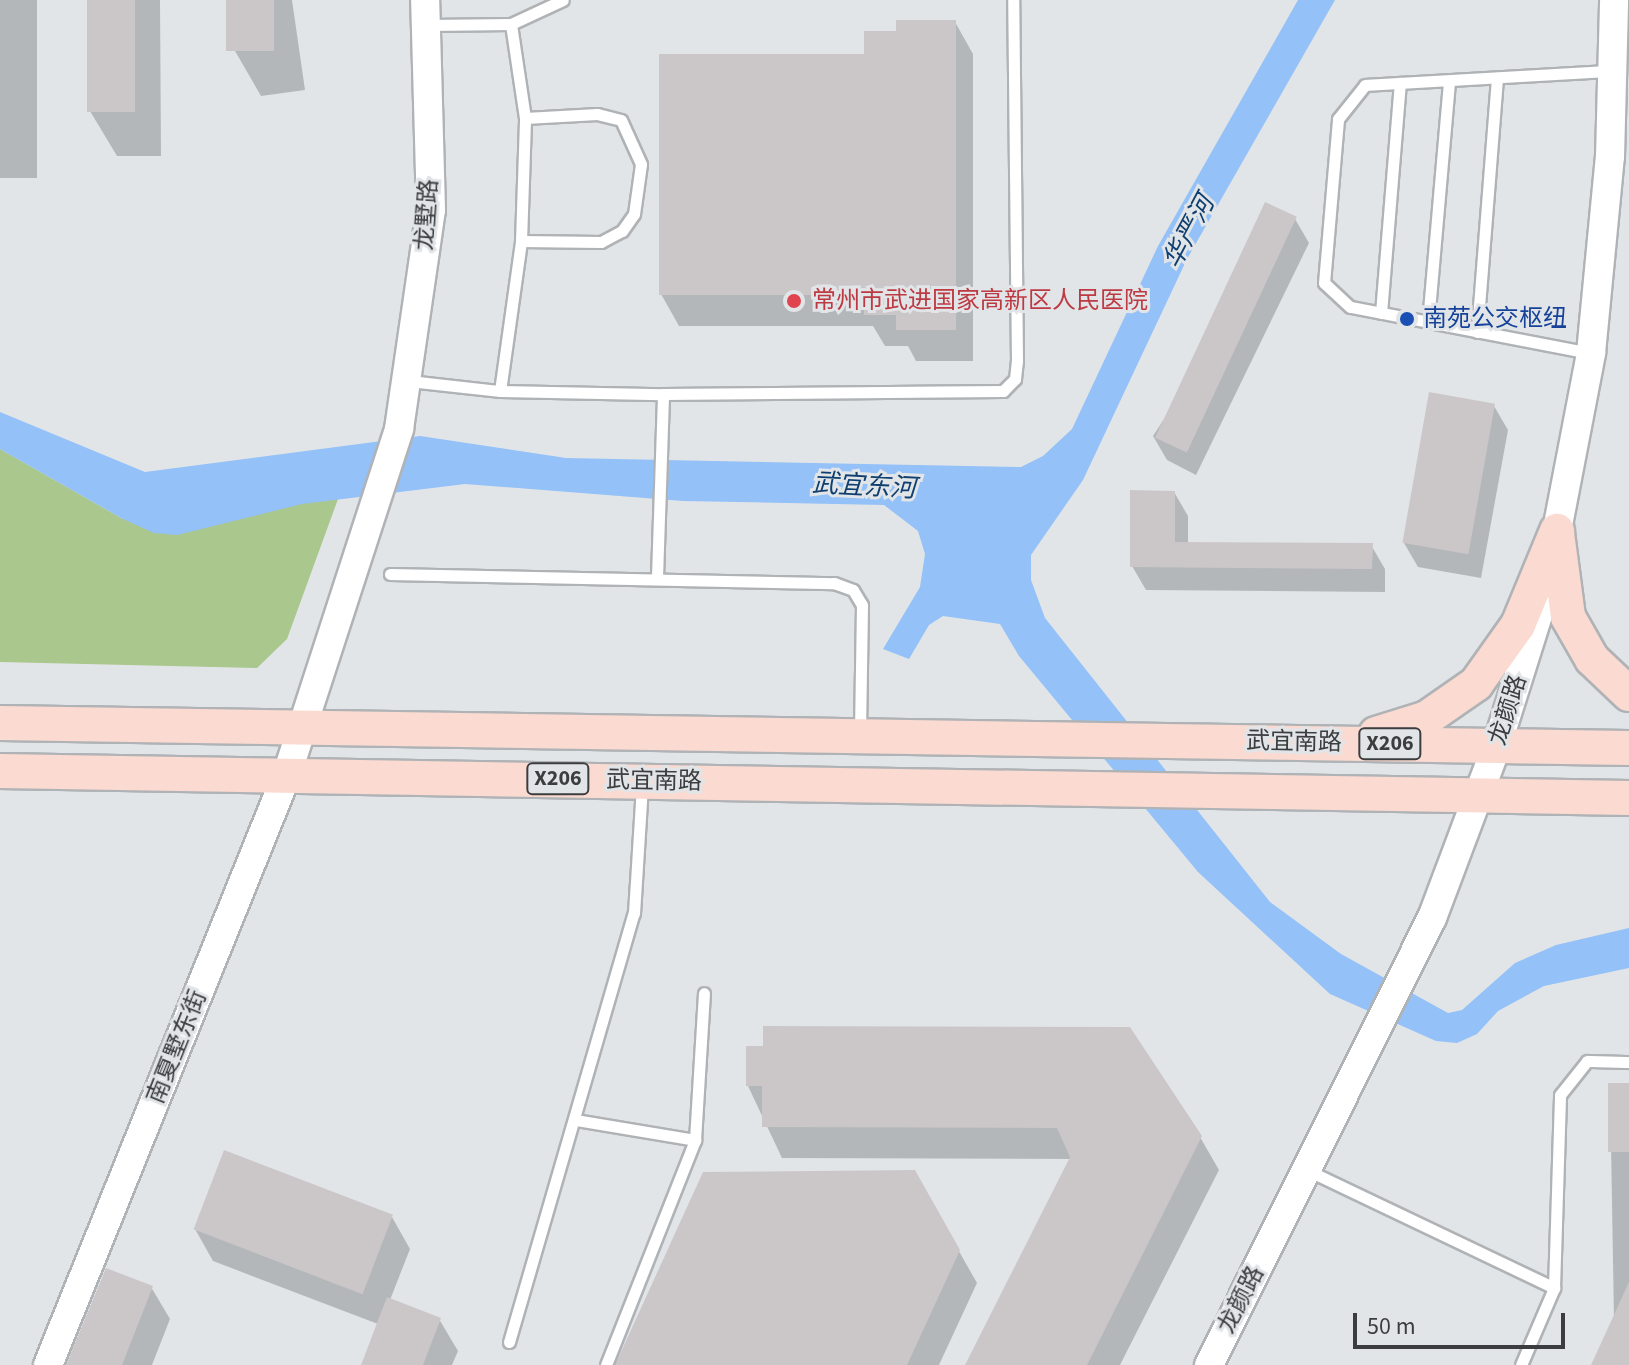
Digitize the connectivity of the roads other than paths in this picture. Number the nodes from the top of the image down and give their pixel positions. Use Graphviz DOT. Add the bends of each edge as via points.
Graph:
graph roads {
  1 [pos="563,0"];
  2 [pos="1013,0"];
  3 [pos="1614,0"];
  4 [pos="427,12"];
  5 [pos="511,24"];
  6 [pos="1614,71"];
  7 [pos="1497,78"];
  8 [pos="1449,81"];
  9 [pos="1400,83"];
  10 [pos="525,118"];
  11 [pos="521,241"];
  12 [pos="1381,313"];
  13 [pos="1428,322"];
  14 [pos="1477,332"];
  15 [pos="1591,353"];
  16 [pos="409,381"];
  17 [pos="500,391"];
  18 [pos="663,394"];
  19 [pos="1557,531"];
  20 [pos="390,574"];
  21 [pos="657,577"];
  22 [pos="1629,694"];
  23 [pos="0,723"];
  24 [pos="304,729"];
  25 [pos="860,737"];
  26 [pos="1346,743"];
  27 [pos="1497,745"];
  28 [pos="1629,748"];
  29 [pos="0,771"];
  30 [pos="287,774"];
  31 [pos="642,781"];
  32 [pos="1480,795"];
  33 [pos="1629,798"];
  34 [pos="704,993"];
  35 [pos="1629,1062"];
  36 [pos="576,1120"];
  37 [pos="695,1140"];
  38 [pos="1306,1170"];
  39 [pos="1554,1288"];
  40 [pos="509,1342"];
  41 [pos="48,1365"];
  42 [pos="606,1365"];
  43 [pos="1209,1365"];
  44 [pos="1521,1365"];
  1 -- 5 [label="lane"];
  2 -- 18 [label="lane" via="1015,379 1003,391 988,393"];
  3 -- 6 [label="street, 龙颜路"];
  4 -- 5 [label="lane"];
  4 -- 16 [label="street, 龙墅路" via="431,210"];
  5 -- 10 [label="lane"];
  6 -- 7 [label="lane"];
  6 -- 15 [label="street, 龙颜路"];
  7 -- 8 [label="lane"];
  7 -- 14 [label="lane"];
  8 -- 9 [label="lane"];
  8 -- 13 [label="lane"];
  9 -- 12 [label="lane"];
  9 -- 12 [label="lane" via="1365,85 1338,119 1324,283 1350,307"];
  10 -- 11 [label="lane"];
  10 -- 11 [label="lane" via="597,114 621,120 641,164 634,214 622,231 601,242"];
  11 -- 17 [label="lane"];
  12 -- 13 [label="lane"];
  13 -- 14 [label="lane"];
  14 -- 15 [label="lane"];
  15 -- 19 [label="street, 龙颜路"];
  16 -- 17 [label="lane"];
  16 -- 24 [label="street, 龙墅路" via="399,429"];
  17 -- 18 [label="lane"];
  18 -- 21 [label="lane"];
  19 -- 22 [label="main road" via="1568,617 1592,659"];
  19 -- 26 [label="main road" via="1518,625 1476,684 1427,718"];
  19 -- 27 [label="street, 龙颜路" via="1544,597"];
  20 -- 21 [label="lane"];
  21 -- 25 [label="lane" via="834,583 853,590 862,605"];
  23 -- 24 [label="main road, 武宜南路 / X206"];
  24 -- 25 [label="main road, 武宜南路 / X206"];
  24 -- 30 [label="street, 南夏墅东街"];
  25 -- 26 [label="main road, 武宜南路 / X206"];
  26 -- 27 [label="main road, 武宜南路 / X206"];
  27 -- 28 [label="main road, 武宜南路 / X206"];
  27 -- 32 [label="street, 龙颜路"];
  29 -- 30 [label="main road, 武宜南路 / X206"];
  30 -- 31 [label="main road, 武宜南路 / X206"];
  30 -- 41 [label="street, 南夏墅东街"];
  31 -- 32 [label="main road, 武宜南路 / X206"];
  31 -- 36 [label="lane" via="634,913"];
  32 -- 33 [label="main road, 武宜南路 / X206"];
  32 -- 38 [label="street, 龙颜路" via="1411,959"];
  34 -- 37 [label="lane"];
  35 -- 39 [label="lane" via="1587,1061 1560,1095"];
  36 -- 37 [label="lane"];
  36 -- 40 [label="lane"];
  37 -- 42 [label="lane"];
  38 -- 39 [label="lane"];
  38 -- 43 [label="street, 龙颜路"];
  39 -- 44 [label="lane"];
}
